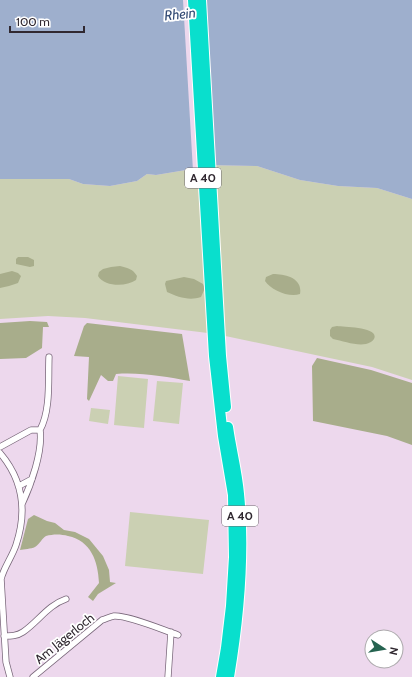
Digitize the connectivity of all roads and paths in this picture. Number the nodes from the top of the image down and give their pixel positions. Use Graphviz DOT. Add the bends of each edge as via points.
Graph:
graph roads {
  1 [pos="193,0"];
  2 [pos="201,0"];
  3 [pos="218,356"];
  4 [pos="49,357"];
  5 [pos="40,430"];
  6 [pos="0,447"];
  7 [pos="1,456"];
  8 [pos="32,479"];
  9 [pos="19,486"];
  10 [pos="22,504"];
  11 [pos="2,571"];
  12 [pos="66,599"];
  13 [pos="2,628"];
  14 [pos="171,632"];
  15 [pos="178,635"];
  16 [pos="4,636"];
  17 [pos="10,677"];
  18 [pos="33,677"];
  19 [pos="168,677"];
  20 [pos="221,677"];
  21 [pos="229,677"];
  1 -- 3 [label="highway, A 40"];
  2 -- 3 [label="highway, A 40"];
  3 -- 20 [label="highway, A 40" via="222,428 233,495 234,557 231,606"];
  3 -- 21 [label="highway, A 40" via="241,524 238,606"];
  4 -- 5 [label="street" via="46,411"];
  5 -- 6 [label="street" via="32,430"];
  5 -- 8 [label="street" via="41,439"];
  7 -- 9 [label="street"];
  8 -- 9 [label="street"];
  8 -- 10 [label="street"];
  9 -- 10 [label="street"];
  10 -- 11 [label="street" via="16,546"];
  11 -- 13 [label="street"];
  12 -- 16 [label="street" via="57,602 22,632"];
  13 -- 16 [label="street"];
  14 -- 15 [label="street, Am Jägerloch"];
  14 -- 18 [label="street, Am Jägerloch" via="113,616 102,620"];
  14 -- 19 [label="street"];
  16 -- 17 [label="street"];
}
